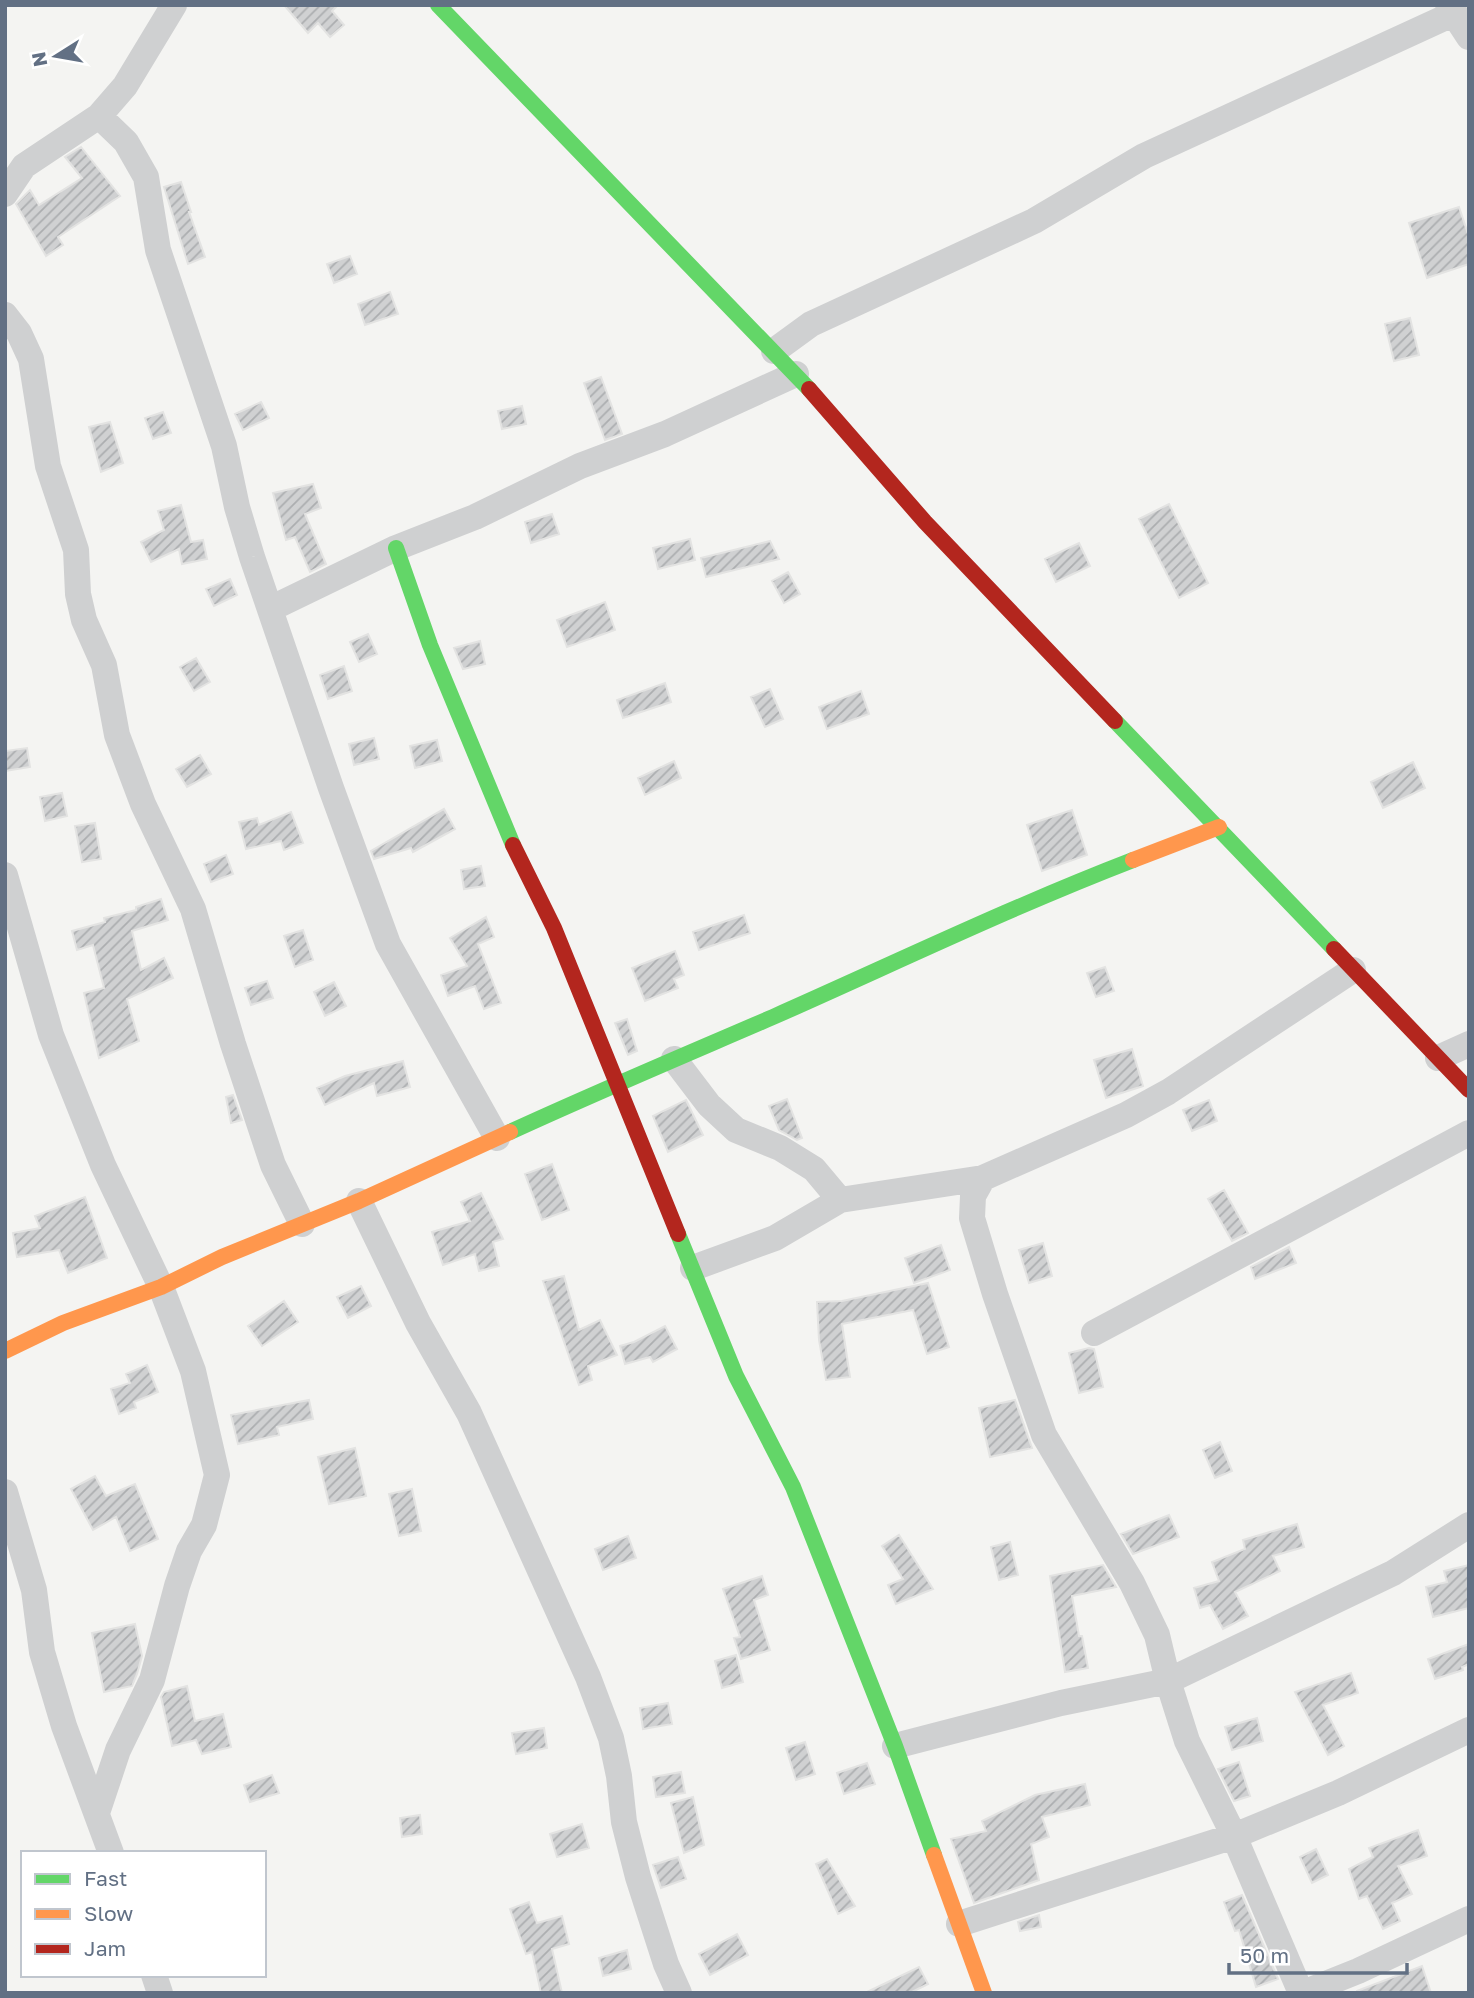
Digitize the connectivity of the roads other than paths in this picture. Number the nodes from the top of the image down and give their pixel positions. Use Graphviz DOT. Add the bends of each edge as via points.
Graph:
graph roads {
  1 [pos="174,5"];
  2 [pos="438,5"];
  3 [pos="1451,9"];
  4 [pos="1469,37"];
  5 [pos="99,116"];
  6 [pos="5,194"];
  7 [pos="5,314"];
  8 [pos="774,351"];
  9 [pos="796,374"];
  10 [pos="396,548"];
  11 [pos="270,609"];
  12 [pos="1219,827"];
  13 [pos="5,875"];
  14 [pos="1353,970"];
  15 [pos="1469,1044"];
  16 [pos="1438,1058"];
  17 [pos="674,1059"];
  18 [pos="618,1082"];
  19 [pos="1469,1090"];
  20 [pos="1469,1133"];
  21 [pos="497,1138"];
  22 [pos="983,1178"];
  23 [pos="840,1200"];
  24 [pos="359,1201"];
  25 [pos="302,1224"];
  26 [pos="693,1268"];
  27 [pos="161,1287"];
  28 [pos="1094,1333"];
  29 [pos="5,1351"];
  30 [pos="5,1492"];
  31 [pos="1469,1525"];
  32 [pos="1168,1681"];
  33 [pos="1469,1730"];
  34 [pos="895,1746"];
  35 [pos="97,1813"];
  36 [pos="1234,1836"];
  37 [pos="110,1851"];
  38 [pos="1469,1919"];
  39 [pos="959,1924"];
  40 [pos="679,1993"];
  41 [pos="984,1993"];
  42 [pos="1302,1993"];
  1 -- 5 [label="street" via="125,86"];
  2 -- 8 [label="street"];
  3 -- 4 [label="street"];
  3 -- 8 [label="street" via="1144,156 1034,220 811,324"];
  5 -- 6 [label="street" via="24,166"];
  5 -- 11 [label="street" via="126,142 146,177 158,250 224,446 237,507"];
  7 -- 25 [label="street" via="31,359 48,466 76,550 78,594 104,665 117,735 143,804 193,909 269,1153"];
  8 -- 9 [label="street"];
  9 -- 10 [label="street" via="665,435 580,466 475,517"];
  9 -- 12 [label="street" via="925,522"];
  10 -- 11 [label="street"];
  10 -- 18 [label="street" via="430,645 509,837 554,928"];
  11 -- 21 [label="street" via="388,944"];
  12 -- 14 [label="street"];
  12 -- 17 [label="street" via="1044,894"];
  13 -- 27 [label="street" via="51,1035 103,1165"];
  14 -- 16 [label="street"];
  14 -- 22 [label="street" via="1168,1092"];
  15 -- 16 [label="street"];
  16 -- 19 [label="street"];
  17 -- 18 [label="street"];
  17 -- 23 [label="street" via="709,1105 736,1130 780,1148 814,1169"];
  18 -- 21 [label="street"];
  18 -- 26 [label="street"];
  20 -- 28 [label="street"];
  21 -- 24 [label="street"];
  22 -- 23 [label="street"];
  22 -- 32 [label="street" via="973,1196 972,1219 1044,1435 1132,1583 1157,1635"];
  23 -- 26 [label="street" via="775,1238"];
  24 -- 25 [label="street"];
  24 -- 40 [label="street" via="418,1323 469,1413 588,1677 611,1738 638,1877"];
  25 -- 27 [label="street"];
  26 -- 34 [label="street" via="736,1376 793,1487"];
  27 -- 29 [label="street" via="63,1323"];
  27 -- 35 [label="street" via="193,1371 217,1475 204,1525 177,1586 152,1680 118,1750"];
  30 -- 35 [label="street" via="34,1590 42,1652"];
  31 -- 32 [label="street" via="1393,1573"];
  32 -- 34 [label="street"];
  32 -- 36 [label="street" via="1187,1741"];
  33 -- 36 [label="street" via="1338,1793"];
  34 -- 39 [label="street"];
  35 -- 37 [label="street"];
  36 -- 39 [label="street"];
  36 -- 42 [label="street"];
  38 -- 42 [label="street"];
  39 -- 41 [label="street"];
}
